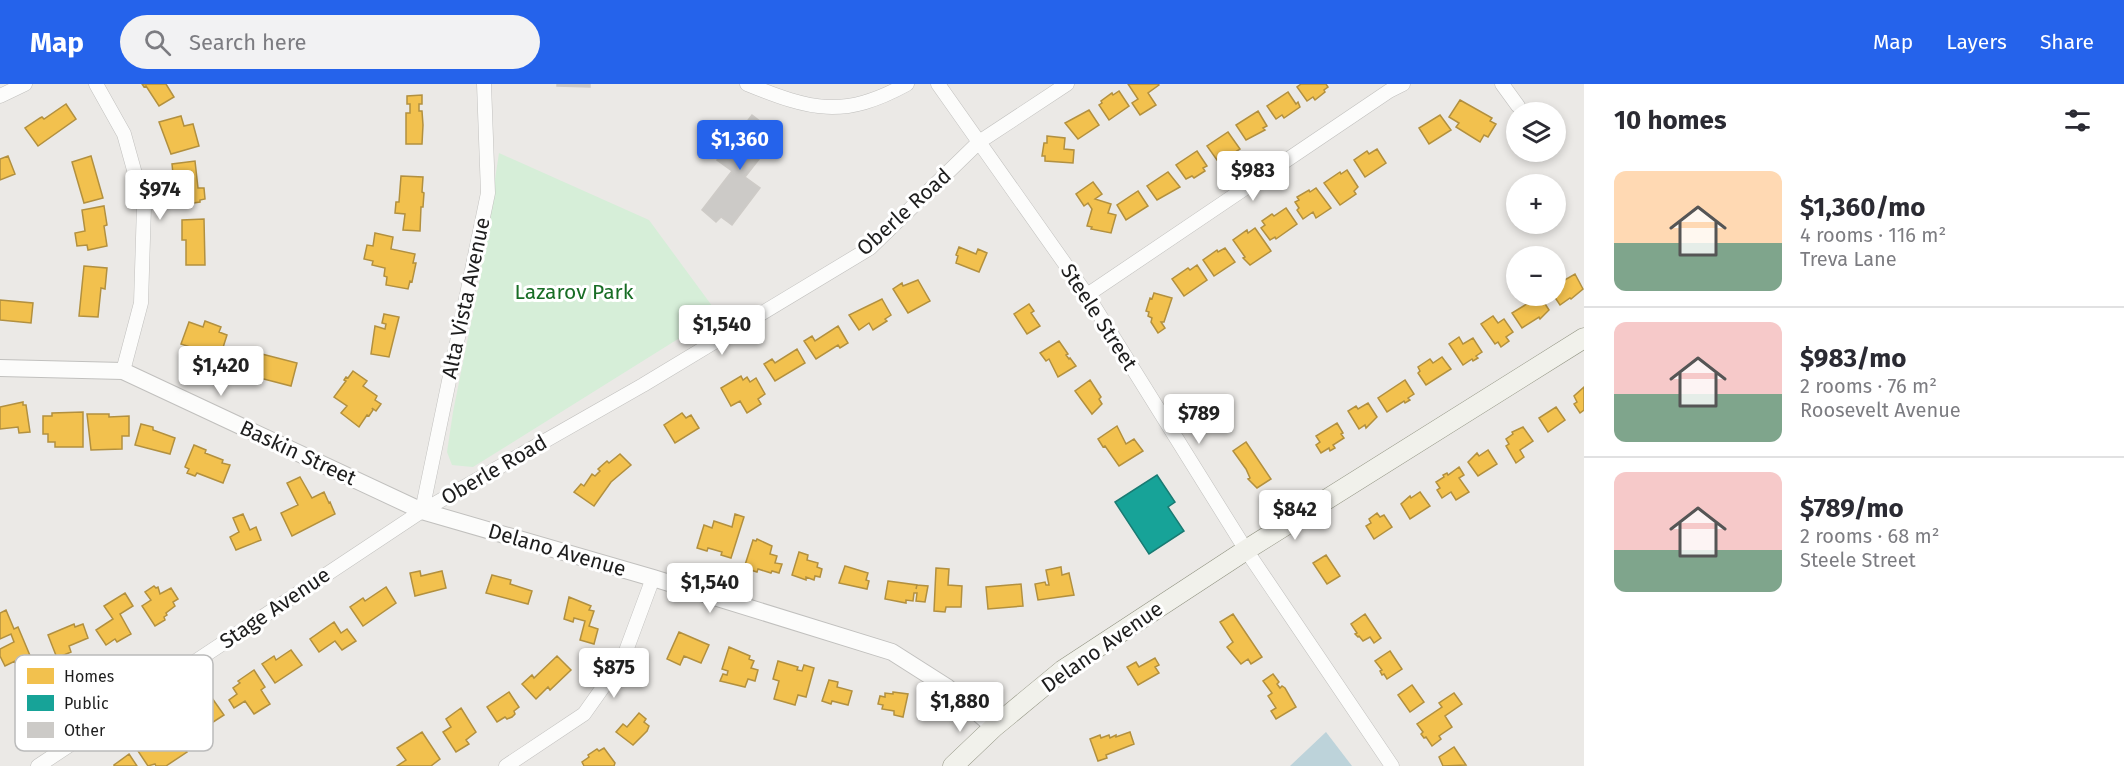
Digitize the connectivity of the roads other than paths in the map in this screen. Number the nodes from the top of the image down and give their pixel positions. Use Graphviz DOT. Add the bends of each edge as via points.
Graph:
graph roads {
  1 [pos="25,84"];
  2 [pos="96,84"];
  3 [pos="484,84"];
  4 [pos="747,84"];
  5 [pos="907,84"];
  6 [pos="938,84"];
  7 [pos="1067,84"];
  8 [pos="1403,84"];
  9 [pos="1502,84"];
  10 [pos="0,96"];
  11 [pos="1515,102"];
  12 [pos="979,142"];
  13 [pos="1087,295"];
  14 [pos="1584,338"];
  15 [pos="0,368"];
  16 [pos="123,371"];
  17 [pos="422,511"];
  18 [pos="1246,550"];
  19 [pos="653,578"];
  20 [pos="205,655"];
  21 [pos="994,727"];
  22 [pos="61,751"];
  23 [pos="38,766"];
  24 [pos="506,766"];
  25 [pos="953,766"];
  26 [pos="1392,766"];
  1 -- 10 [label="street"];
  2 -- 16 [label="street" via="124,134 144,206 141,303"];
  3 -- 17 [label="street, Alta Vista Avenue" via="488,193"];
  4 -- 5 [label="street" via="801,105 826,108 860,104"];
  6 -- 12 [label="street, Steele Street"];
  7 -- 12 [label="street, Oberle Road"];
  8 -- 13 [label="street"];
  9 -- 11 [label="street"];
  12 -- 13 [label="street, Steele Street"];
  12 -- 17 [label="street, Oberle Road" via="870,248 643,385"];
  13 -- 18 [label="street, Steele Street"];
  14 -- 18 [label="main road, Delano Avenue"];
  15 -- 16 [label="street, Baskin Street"];
  16 -- 17 [label="street, Baskin Street"];
  17 -- 19 [label="street, Delano Avenue"];
  17 -- 20 [label="street, Stage Avenue"];
  18 -- 21 [label="main road, Delano Avenue" via="1063,670"];
  18 -- 26 [label="street, Steele Street"];
  19 -- 21 [label="street, Delano Avenue" via="892,652 947,687"];
  19 -- 24 [label="street" via="623,659 584,714"];
  21 -- 25 [label="main road"];
  22 -- 23 [label="street, Stage Avenue"];
}
